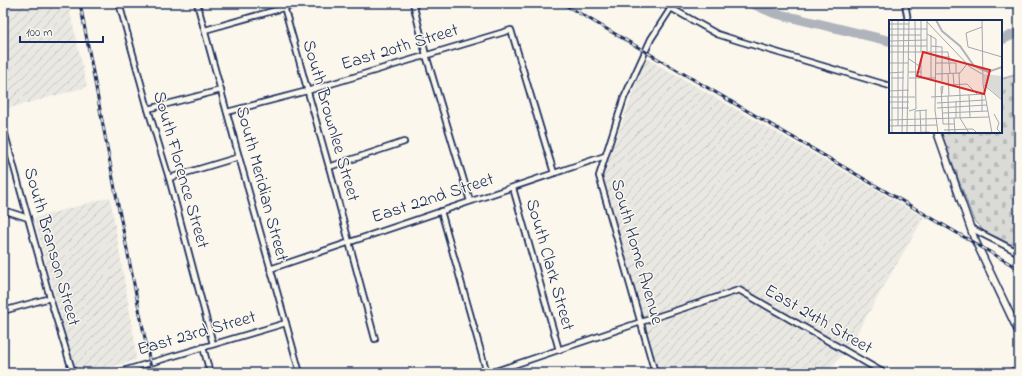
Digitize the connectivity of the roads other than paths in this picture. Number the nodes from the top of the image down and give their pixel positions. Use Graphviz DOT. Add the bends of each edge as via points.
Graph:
graph roads {
  1 [pos="119,3"];
  2 [pos="197,3"];
  3 [pos="301,3"];
  4 [pos="413,3"];
  5 [pos="662,3"];
  6 [pos="905,3"];
  7 [pos="284,5"];
  8 [pos="671,8"];
  9 [pos="908,20"];
  10 [pos="205,30"];
  11 [pos="510,30"];
  12 [pos="426,55"];
  13 [pos="889,86"];
  14 [pos="221,90"];
  15 [pos="307,91"];
  16 [pos="148,109"];
  17 [pos="227,112"];
  18 [pos="3,127"];
  19 [pos="937,133"];
  20 [pos="404,142"];
  21 [pos="605,156"];
  22 [pos="239,157"];
  23 [pos="329,166"];
  24 [pos="554,173"];
  25 [pos="169,178"];
  26 [pos="512,188"];
  27 [pos="470,201"];
  28 [pos="3,210"];
  29 [pos="441,211"];
  30 [pos="28,218"];
  31 [pos="972,228"];
  32 [pos="349,242"];
  33 [pos="1019,253"];
  34 [pos="270,269"];
  35 [pos="50,298"];
  36 [pos="3,311"];
  37 [pos="641,322"];
  38 [pos="286,323"];
  39 [pos="1019,333"];
  40 [pos="375,340"];
  41 [pos="214,344"];
  42 [pos="203,347"];
  43 [pos="559,350"];
  44 [pos="1019,369"];
  45 [pos="73,373"];
  46 [pos="116,373"];
  47 [pos="210,373"];
  48 [pos="300,373"];
  49 [pos="489,373"];
  50 [pos="655,373"];
  51 [pos="884,373"];
  52 [pos="1008,373"];
  1 -- 16 [label="street, South Florence Street"];
  2 -- 10 [label="street, South Meridian Street"];
  3 -- 7 [label="street"];
  4 -- 12 [label="street"];
  5 -- 8 [label="street"];
  6 -- 9 [label="street"];
  7 -- 10 [label="street"];
  7 -- 15 [label="street, South Brownlee Street"];
  8 -- 13 [label="street" via="717,34 739,42"];
  8 -- 21 [label="street, South Home Avenue" via="651,39 626,91"];
  10 -- 14 [label="street, South Meridian Street"];
  11 -- 12 [label="street, East 20th Street"];
  11 -- 24 [label="street, South Clark Street"];
  12 -- 15 [label="street, East 20th Street"];
  12 -- 27 [label="street"];
  14 -- 16 [label="street"];
  14 -- 17 [label="street, South Meridian Street"];
  15 -- 17 [label="street, East 20th Street"];
  15 -- 23 [label="street, South Brownlee Street"];
  16 -- 25 [label="street, South Florence Street"];
  17 -- 22 [label="street, South Meridian Street"];
  18 -- 30 [label="street, South Branson Street"];
  19 -- 31 [label="street"];
  20 -- 23 [label="street"];
  21 -- 24 [label="street, East 22nd Street"];
  21 -- 37 [label="street, South Home Avenue" via="599,176"];
  22 -- 25 [label="street"];
  22 -- 34 [label="street, South Meridian Street"];
  23 -- 32 [label="street, South Brownlee Street"];
  24 -- 26 [label="street, East 22nd Street"];
  25 -- 41 [label="street, South Florence Street"];
  26 -- 27 [label="street, East 22nd Street"];
  26 -- 43 [label="street, South Clark Street"];
  27 -- 29 [label="street, East 22nd Street"];
  28 -- 30 [label="street"];
  29 -- 32 [label="street, East 22nd Street"];
  29 -- 49 [label="street"];
  30 -- 35 [label="street, South Branson Street"];
  31 -- 33 [label="street"];
  31 -- 39 [label="street" via="976,244"];
  32 -- 34 [label="street, East 22nd Street"];
  32 -- 40 [label="street, South Brownlee Street"];
  34 -- 38 [label="street, South Meridian Street"];
  35 -- 36 [label="street"];
  35 -- 45 [label="street, South Branson Street"];
  37 -- 43 [label="street"];
  37 -- 50 [label="street, South Home Avenue"];
  37 -- 51 [label="street, East 24th Street" via="739,290"];
  38 -- 41 [label="street, East 23rd Street"];
  38 -- 48 [label="street, South Meridian Street"];
  41 -- 42 [label="street, East 23rd Street"];
  42 -- 46 [label="street, East 23rd Street"];
  42 -- 47 [label="street"];
  43 -- 49 [label="street"];
  44 -- 52 [label="street"];
}
